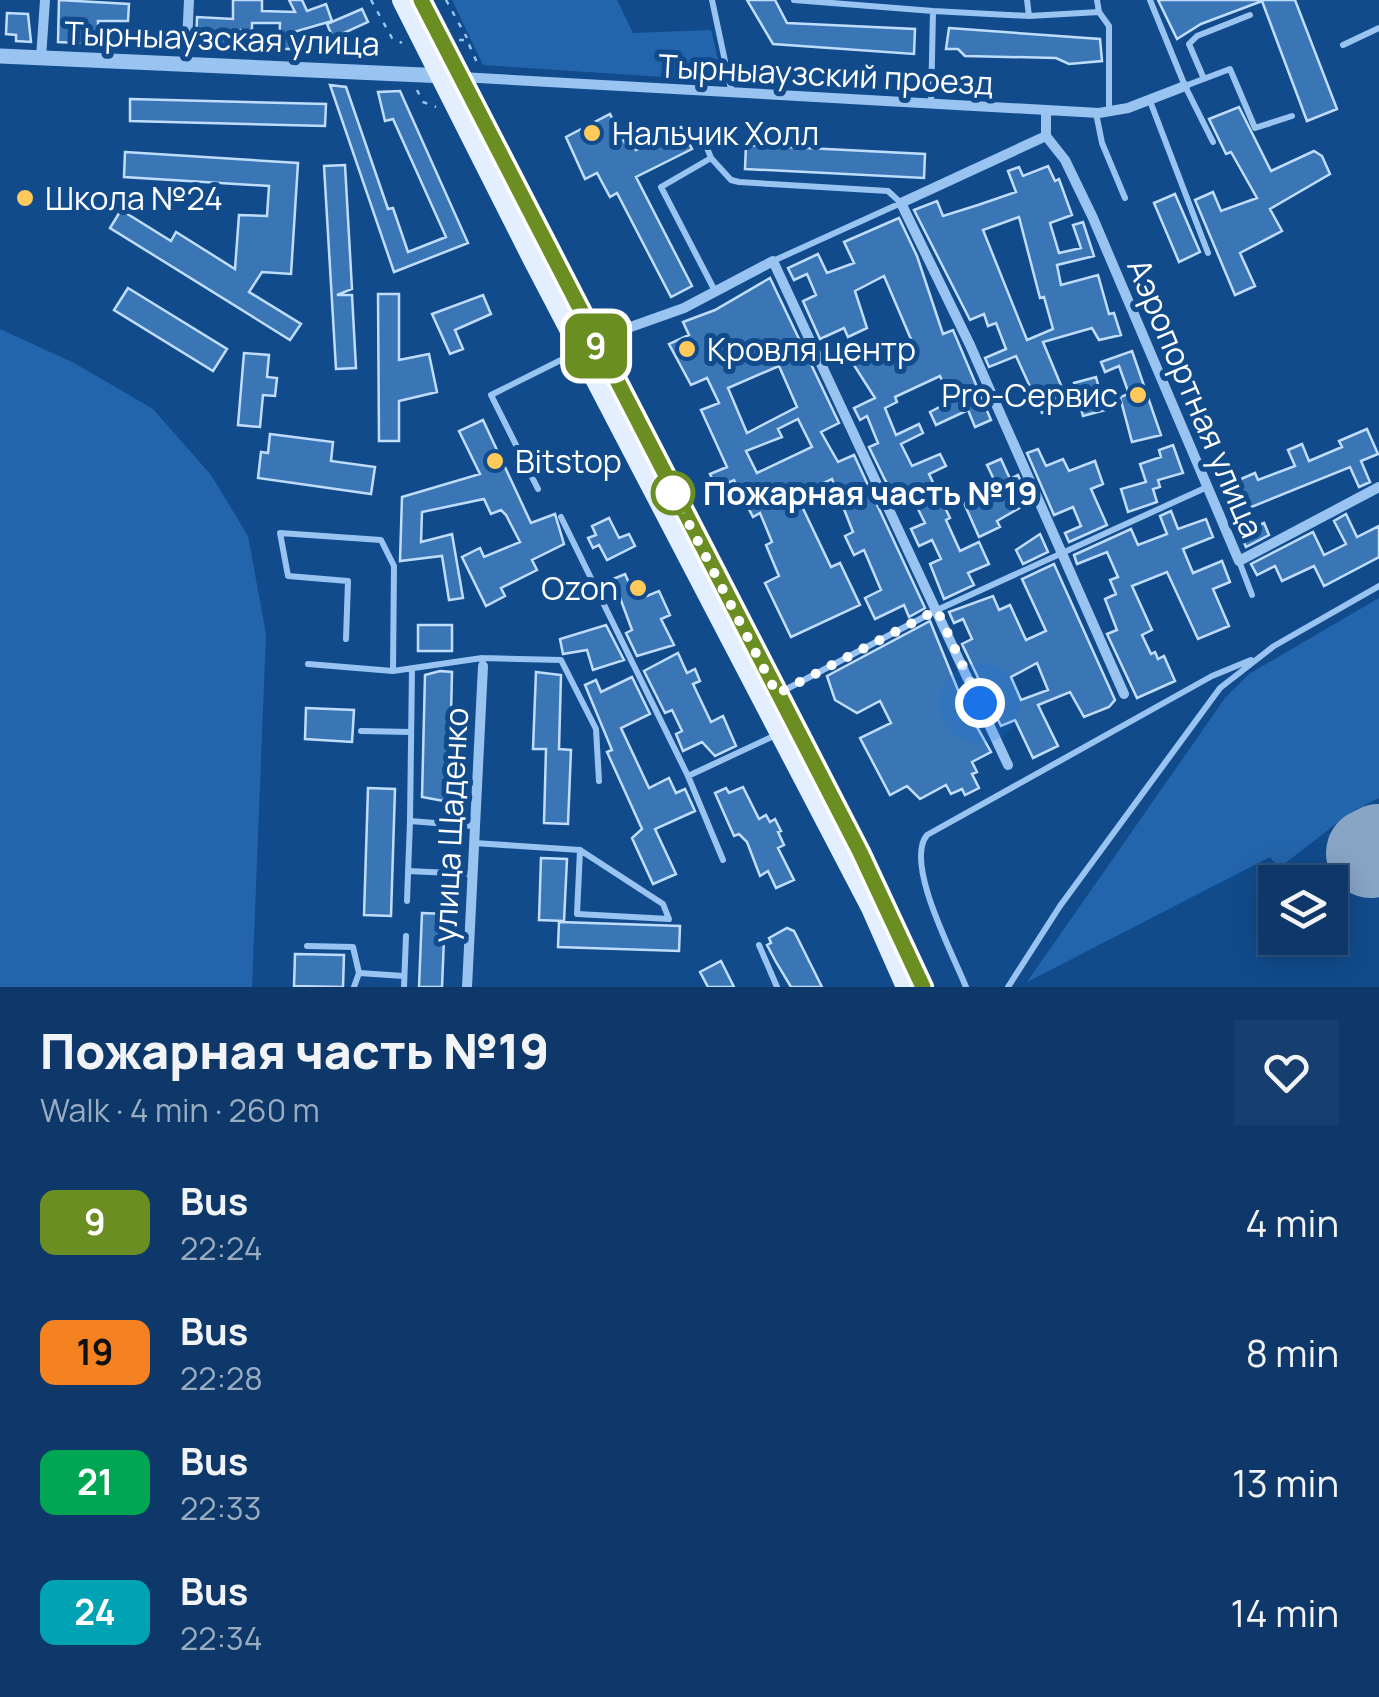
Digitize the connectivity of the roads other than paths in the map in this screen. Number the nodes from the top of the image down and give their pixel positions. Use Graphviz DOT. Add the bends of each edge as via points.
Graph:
graph roads {
  1 [pos="44,0"];
  2 [pos="189,0"];
  3 [pos="402,0"];
  4 [pos="420,0"];
  5 [pos="712,0"];
  6 [pos="794,0"];
  7 [pos="1027,0"];
  8 [pos="1097,0"];
  9 [pos="1150,0"];
  10 [pos="854,4"];
  11 [pos="932,11"];
  12 [pos="1099,12"];
  13 [pos="1250,14"];
  14 [pos="1029,16"];
  15 [pos="1379,28"];
  16 [pos="1343,45"];
  17 [pos="0,56"];
  18 [pos="41,58"];
  19 [pos="186,65"];
  20 [pos="460,73"];
  21 [pos="1204,79"];
  22 [pos="1185,86"];
  23 [pos="732,95"];
  24 [pos="1150,101"];
  25 [pos="931,104"];
  26 [pos="1046,111"];
  27 [pos="1109,112"];
  28 [pos="1096,113"];
  29 [pos="1292,116"];
  30 [pos="700,130"];
  31 [pos="1046,136"];
  32 [pos="1213,142"];
  33 [pos="711,158"];
  34 [pos="1125,198"];
  35 [pos="902,203"];
  36 [pos="1208,253"];
  37 [pos="774,261"];
  38 [pos="715,292"];
  39 [pos="586,345"];
  40 [pos="1379,487"];
  41 [pos="1205,488"];
  42 [pos="538,489"];
  43 [pos="560,517"];
  44 [pos="1062,550"];
  45 [pos="1239,561"];
  46 [pos="1379,586"];
  47 [pos="1252,595"];
  48 [pos="937,610"];
  49 [pos="346,640"];
  50 [pos="1255,660"];
  51 [pos="483,662"];
  52 [pos="308,664"];
  53 [pos="412,668"];
  54 [pos="393,671"];
  55 [pos="777,694"];
  56 [pos="1124,694"];
  57 [pos="361,731"];
  58 [pos="412,732"];
  59 [pos="779,733"];
  60 [pos="1008,765"];
  61 [pos="688,776"];
  62 [pos="599,781"];
  63 [pos="410,821"];
  64 [pos="473,826"];
  65 [pos="473,843"];
  66 [pos="580,850"];
  67 [pos="724,860"];
  68 [pos="408,871"];
  69 [pos="472,874"];
  70 [pos="406,901"];
  71 [pos="406,936"];
  72 [pos="759,945"];
  73 [pos="306,946"];
  74 [pos="358,972"];
  75 [pos="404,976"];
  76 [pos="354,987"];
  77 [pos="404,987"];
  78 [pos="468,987"];
  79 [pos="776,987"];
  80 [pos="906,987"];
  81 [pos="923,987"];
  82 [pos="966,987"];
  83 [pos="1008,987"];
  1 -- 18 [label="street"];
  2 -- 19 [label="street"];
  3 -- 20 [label="main road"];
  4 -- 20 [label="main road"];
  5 -- 23 [label="lane"];
  6 -- 10 [label="lane"];
  7 -- 14 [label="lane"];
  8 -- 12 [label="lane"];
  9 -- 22 [label="lane"];
  10 -- 11 [label="lane"];
  11 -- 14 [label="lane"];
  11 -- 25 [label="lane"];
  12 -- 14 [label="lane"];
  12 -- 27 [label="lane" via="1109,26"];
  13 -- 21 [label="lane" via="1189,44"];
  15 -- 16 [label="lane"];
  17 -- 18 [label="street, Тырныаузская улица"];
  18 -- 19 [label="street, Тырныаузская улица"];
  19 -- 20 [label="street, Тырныаузская улица"];
  20 -- 23 [label="street, Тырныаузский проезд"];
  20 -- 39 [label="main road"];
  21 -- 22 [label="lane"];
  21 -- 29 [label="lane" via="1230,69 1256,128"];
  22 -- 24 [label="street, Тырныаузский проезд"];
  22 -- 32 [label="lane"];
  23 -- 25 [label="street, Тырныаузский проезд"];
  24 -- 27 [label="street, Тырныаузский проезд"];
  24 -- 36 [label="lane"];
  25 -- 26 [label="street, Тырныаузский проезд"];
  26 -- 28 [label="street, Тырныаузский проезд"];
  26 -- 31 [label="street"];
  27 -- 28 [label="street, Тырныаузский проезд"];
  28 -- 34 [label="lane"];
  30 -- 33 [label="lane"];
  31 -- 35 [label="street"];
  31 -- 41 [label="street, Аэропортная улица" via="1092,218"];
  33 -- 35 [label="lane" via="738,182 888,190"];
  33 -- 38 [label="lane" via="661,187"];
  35 -- 37 [label="lane"];
  35 -- 44 [label="street"];
  37 -- 38 [label="street"];
  37 -- 48 [label="street"];
  38 -- 39 [label="street"];
  39 -- 42 [label="lane" via="491,394"];
  39 -- 55 [label="main road"];
  39 -- 59 [label="main road"];
  40 -- 45 [label="street, Аэропортная улица"];
  41 -- 44 [label="lane"];
  41 -- 45 [label="street, Аэропортная улица"];
  43 -- 61 [label="lane"];
  44 -- 48 [label="lane"];
  44 -- 56 [label="street"];
  45 -- 47 [label="lane"];
  46 -- 50 [label="lane"];
  48 -- 55 [label="lane"];
  48 -- 60 [label="street"];
  49 -- 54 [label="lane" via="348,580 288,576 280,533 382,540 394,566"];
  50 -- 82 [label="lane" via="1212,676 923,839 920,870"];
  50 -- 83 [label="lane" via="1220,688"];
  51 -- 53 [label="lane"];
  51 -- 62 [label="lane" via="561,660 596,728"];
  51 -- 64 [label="street, улица Щаденко"];
  52 -- 54 [label="lane"];
  53 -- 54 [label="lane"];
  53 -- 58 [label="lane"];
  55 -- 81 [label="main road"];
  57 -- 58 [label="lane"];
  58 -- 63 [label="lane"];
  59 -- 61 [label="lane"];
  59 -- 80 [label="main road"];
  61 -- 67 [label="lane"];
  63 -- 64 [label="lane"];
  63 -- 68 [label="lane"];
  64 -- 65 [label="street, улица Щаденко"];
  65 -- 66 [label="lane"];
  65 -- 69 [label="street, улица Щаденко"];
  66 -- 66 [label="lane" via="577,914 670,918 663,904"];
  68 -- 69 [label="lane"];
  68 -- 70 [label="lane"];
  69 -- 78 [label="street, улица Щаденко"];
  71 -- 75 [label="lane"];
  72 -- 79 [label="lane"];
  73 -- 74 [label="lane" via="353,947"];
  74 -- 75 [label="lane"];
  74 -- 76 [label="lane"];
  75 -- 77 [label="lane"];
}
